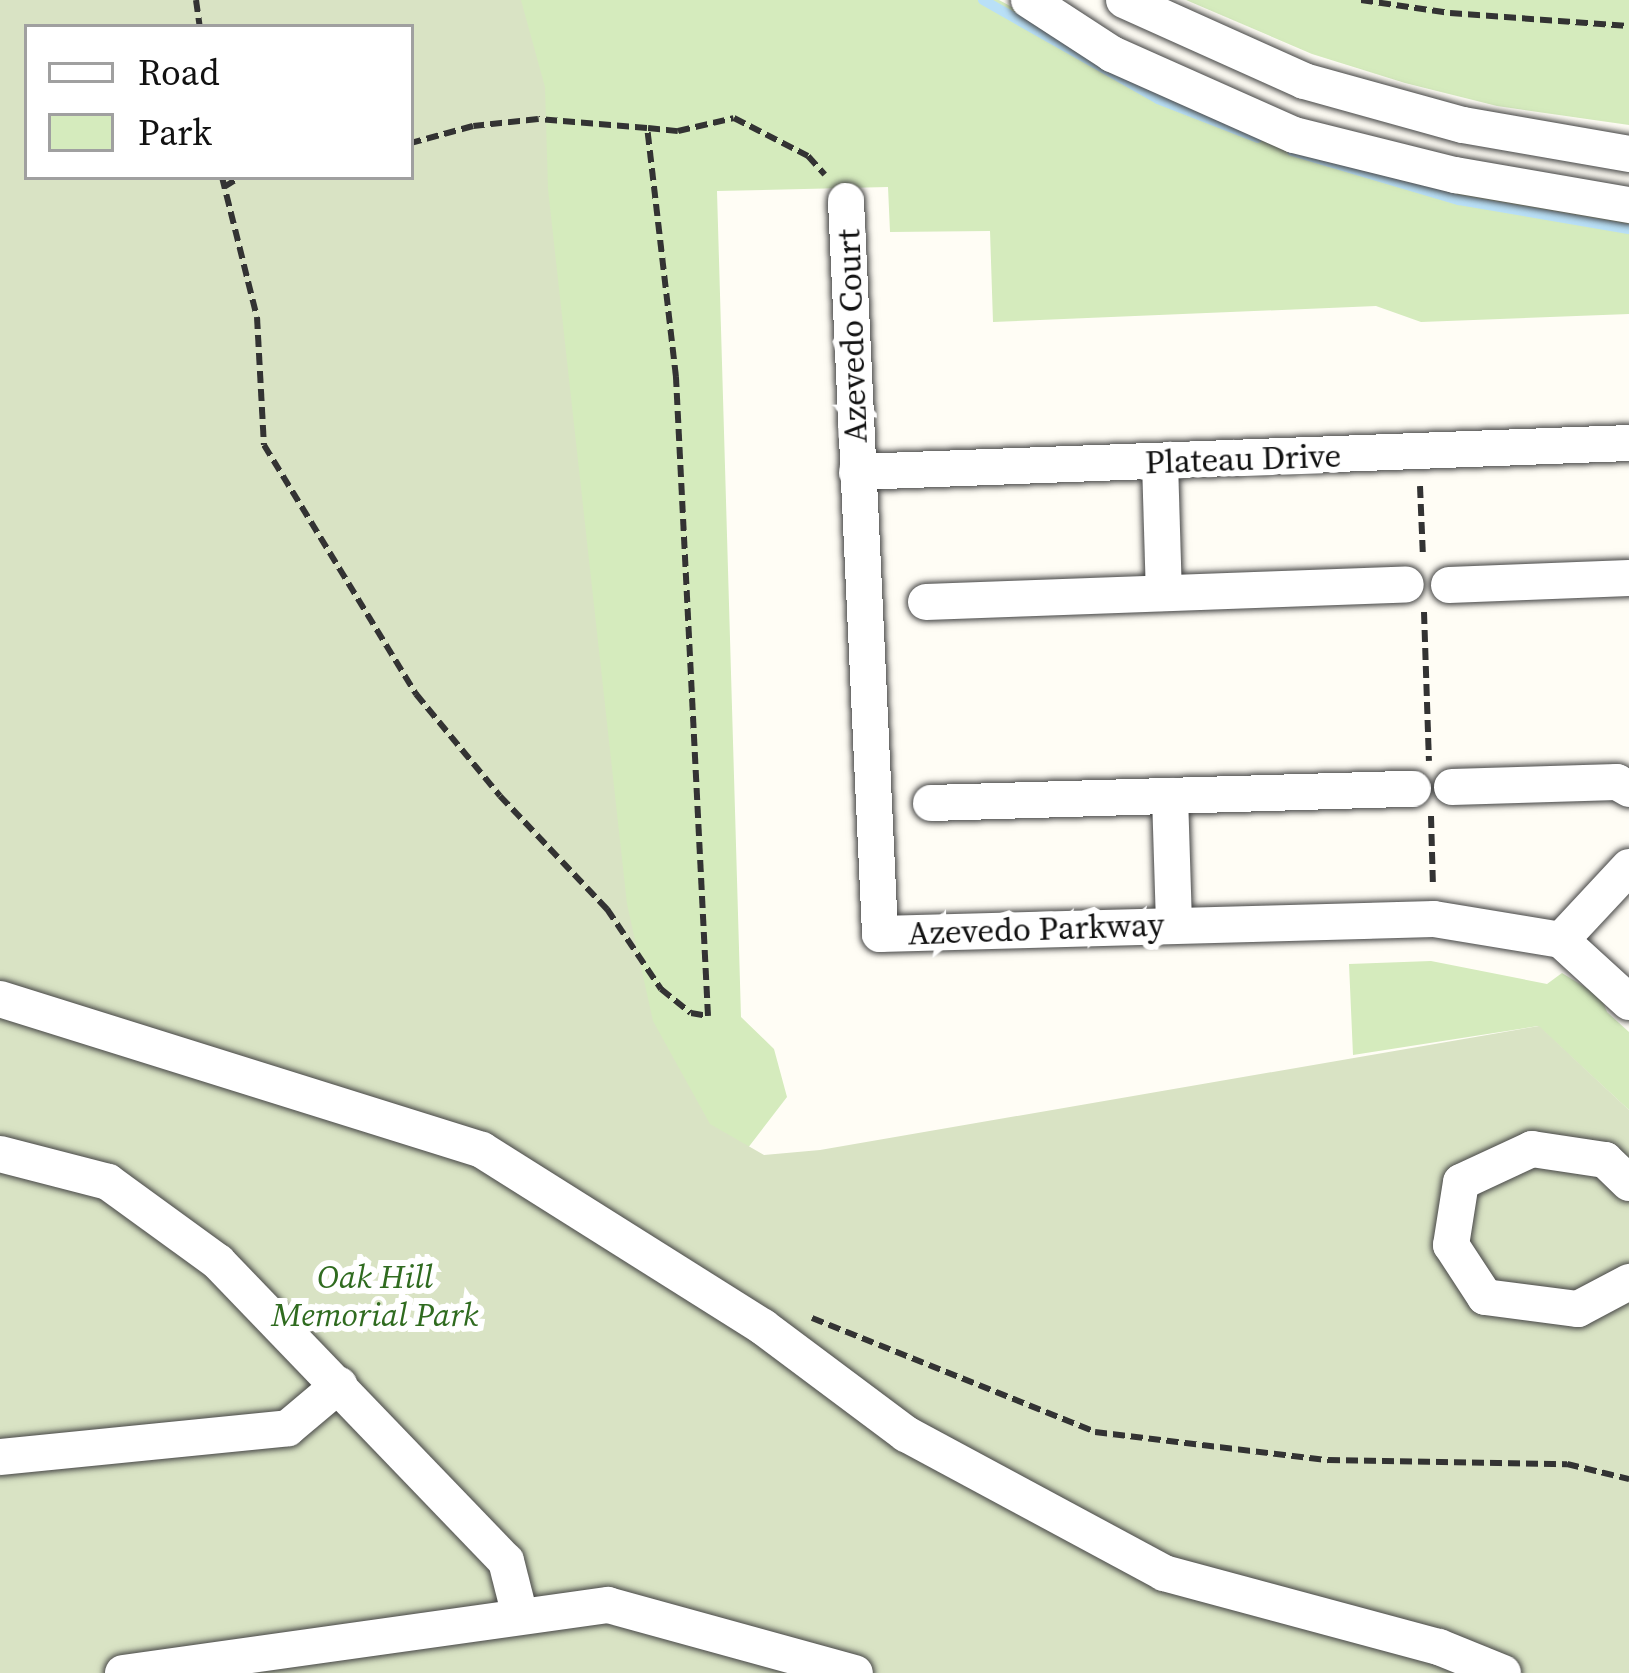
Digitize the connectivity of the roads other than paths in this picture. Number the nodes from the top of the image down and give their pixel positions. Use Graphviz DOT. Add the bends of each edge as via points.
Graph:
graph roads {
  1 [pos="1029,0"];
  2 [pos="1124,0"];
  3 [pos="1629,154"];
  4 [pos="846,201"];
  5 [pos="1629,205"];
  6 [pos="1629,442"];
  7 [pos="1160,462"];
  8 [pos="857,472"];
  9 [pos="1629,578"];
  10 [pos="1164,593"];
  11 [pos="926,602"];
  12 [pos="1629,789"];
  13 [pos="1170,796"];
  14 [pos="931,802"];
  15 [pos="1629,867"];
  16 [pos="1174,924"];
  17 [pos="1561,940"];
  18 [pos="0,999"];
  19 [pos="1629,1003"];
  20 [pos="0,1154"];
  21 [pos="1629,1183"];
  22 [pos="1629,1282"];
  23 [pos="339,1385"];
  24 [pos="0,1457"];
  25 [pos="520,1616"];
  26 [pos="123,1673"];
  27 [pos="855,1673"];
  28 [pos="1503,1673"];
  1 -- 5 [label="street" via="1112,54 1294,135 1455,175"];
  2 -- 3 [label="street" via="1304,81 1463,124"];
  4 -- 8 [label="street, Azevedo Court"];
  6 -- 7 [label="street, Plateau Drive"];
  7 -- 8 [label="street, Plateau Drive"];
  7 -- 10 [label="street"];
  8 -- 16 [label="street, Azevedo Parkway" via="880,934"];
  9 -- 10 [label="street"];
  10 -- 11 [label="street"];
  12 -- 13 [label="street" via="1617,782"];
  13 -- 14 [label="street"];
  13 -- 16 [label="street"];
  15 -- 17 [label="street"];
  16 -- 17 [label="street, Azevedo Parkway" via="1434,919"];
  17 -- 19 [label="street"];
  18 -- 28 [label="street" via="482,1150 763,1327 906,1434 1163,1573 1439,1647"];
  20 -- 23 [label="street" via="108,1182 218,1262"];
  21 -- 22 [label="street" via="1605,1160 1532,1149 1461,1183 1451,1245 1485,1297 1578,1309"];
  23 -- 24 [label="street" via="288,1428"];
  23 -- 25 [label="street" via="506,1561"];
  25 -- 26 [label="street"];
  25 -- 27 [label="street" via="608,1605"];
}
